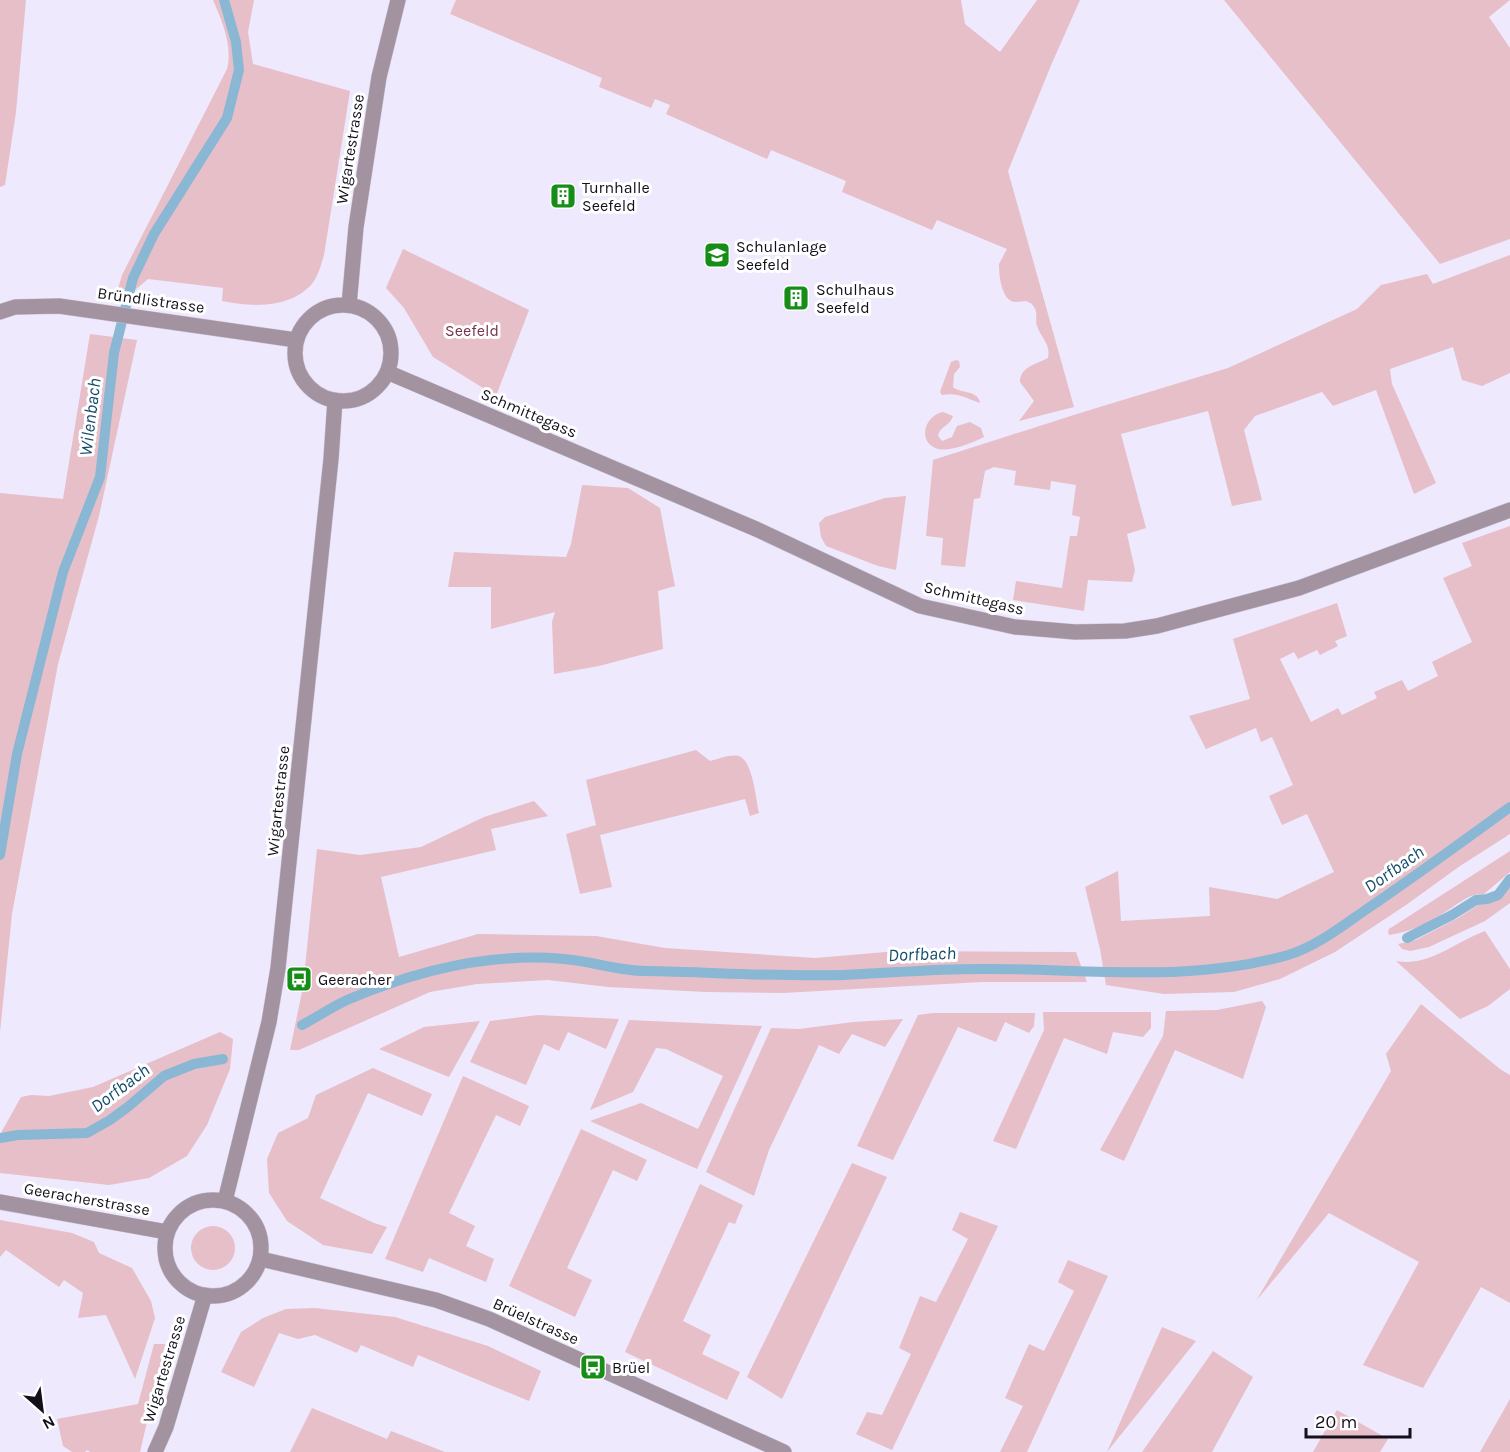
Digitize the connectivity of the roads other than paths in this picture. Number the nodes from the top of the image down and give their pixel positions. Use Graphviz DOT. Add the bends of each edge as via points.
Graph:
graph roads {
  1 [pos="398,0"];
  2 [pos="349,305"];
  3 [pos="0,312"];
  4 [pos="296,340"];
  5 [pos="387,372"];
  6 [pos="335,400"];
  7 [pos="1510,510"];
  8 [pos="225,1201"];
  9 [pos="0,1202"];
  10 [pos="168,1232"];
  11 [pos="261,1259"];
  12 [pos="205,1295"];
  13 [pos="155,1452"];
  14 [pos="784,1452"];
  1 -- 2 [label="street, Wigartestrasse" via="379,77 356,227"];
  2 -- 4 [label="street" via="322,309 306,322"];
  2 -- 5 [label="street" via="376,317 385,329 391,357"];
  3 -- 4 [label="street, Bründlistrasse" via="15,307 59,306"];
  4 -- 6 [label="street" via="297,367 302,379 322,397"];
  5 -- 6 [label="street" via="366,395"];
  5 -- 7 [label="street, Schmittegass" via="756,529 920,606 1015,627 1076,632 1157,626 1299,588"];
  6 -- 8 [label="street, Wigartestrasse" via="278,968 269,1022"];
  8 -- 10 [label="street" via="210,1199 184,1209"];
  8 -- 11 [label="street" via="250,1216 262,1243"];
  9 -- 10 [label="street, Geeracherstrasse"];
  10 -- 12 [label="street" via="165,1249 172,1272 190,1290"];
  11 -- 12 [label="street" via="246,1283 227,1293"];
  11 -- 14 [label="street, Brüelstrasse" via="436,1300 478,1315"];
  12 -- 13 [label="street, Wigartestrasse"];
}
